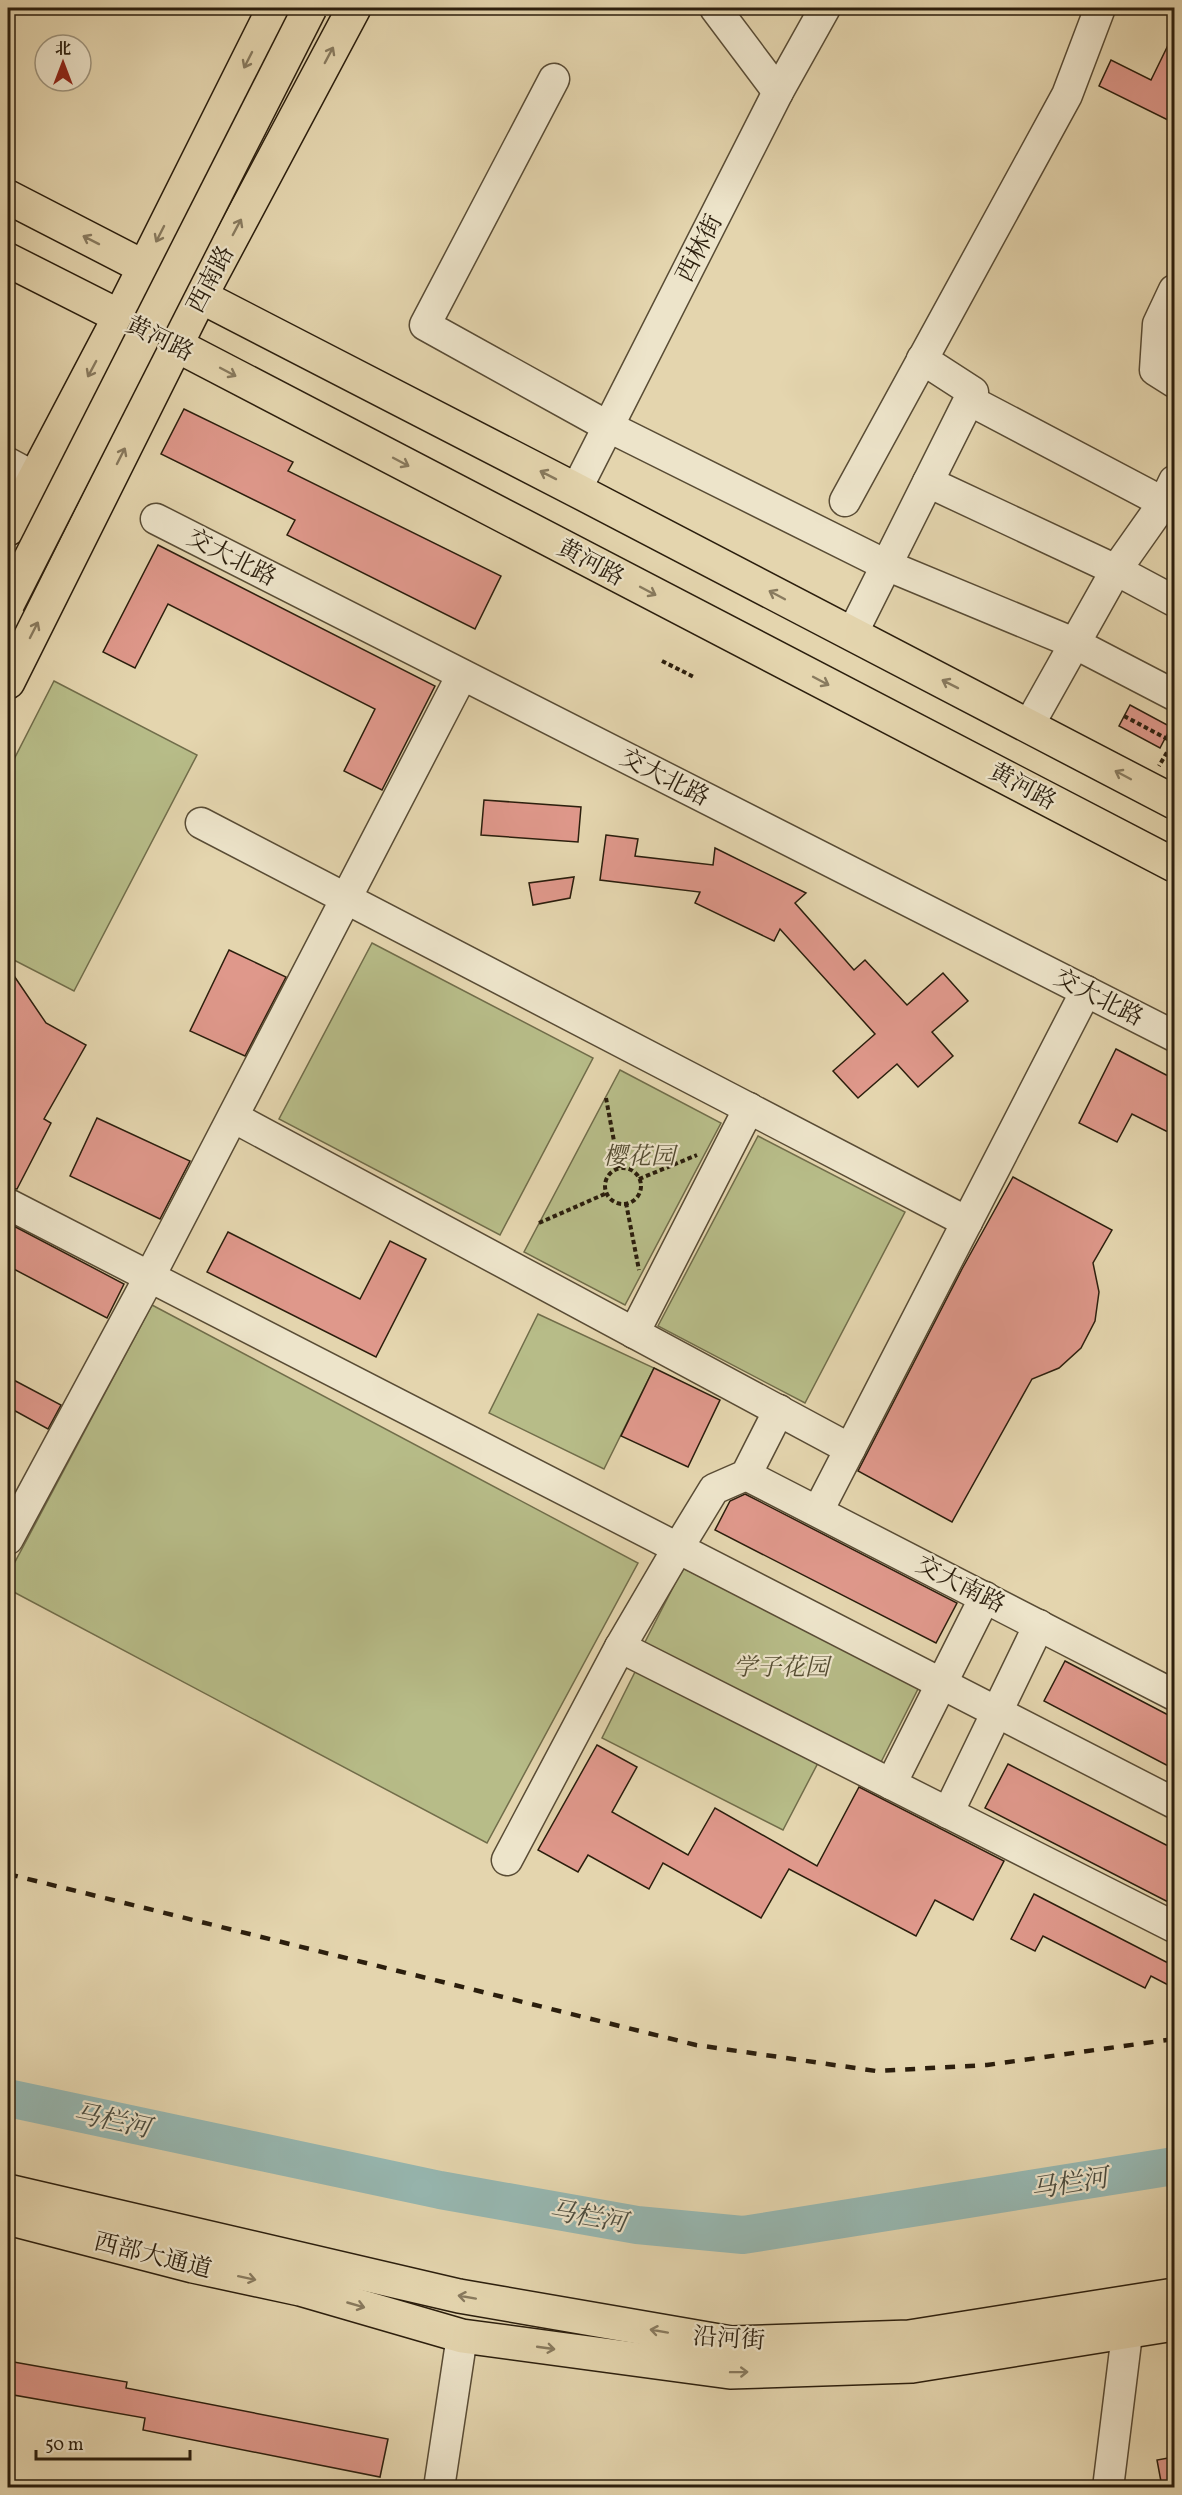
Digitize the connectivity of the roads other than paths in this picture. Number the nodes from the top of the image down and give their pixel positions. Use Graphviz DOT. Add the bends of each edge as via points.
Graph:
graph roads {
  1 [pos="274,8"];
  2 [pos="310,8"];
  3 [pos="354,8"];
  4 [pos="715,8"];
  5 [pos="825,8"];
  6 [pos="1100,8"];
  7 [pos="554,79"];
  8 [pos="778,92"];
  9 [pos="8,197"];
  10 [pos="8,260"];
  11 [pos="143,267"];
  12 [pos="1174,290"];
  13 [pos="200,297"];
  14 [pos="119,318"];
  15 [pos="176,345"];
  16 [pos="922,359"];
  17 [pos="1174,382"];
  18 [pos="969,400"];
  19 [pos="609,427"];
  20 [pos="21,470"];
  21 [pos="928,482"];
  22 [pos="576,490"];
  23 [pos="1171,497"];
  24 [pos="844,501"];
  25 [pos="156,519"];
  26 [pos="8,529"];
  27 [pos="886,565"];
  28 [pos="1116,570"];
  29 [pos="1174,601"];
  30 [pos="8,603"];
  31 [pos="852,634"];
  32 [pos="1074,642"];
  33 [pos="462,675"];
  34 [pos="8,682"];
  35 [pos="1174,695"];
  36 [pos="1029,725"];
  37 [pos="1174,802"];
  38 [pos="201,823"];
  39 [pos="1174,865"];
  40 [pos="346,898"];
  41 [pos="1086,991"];
  42 [pos="1174,1036"];
  43 [pos="748,1108"];
  44 [pos="232,1117"];
  45 [pos="10,1204"];
  46 [pos="967,1222"];
  47 [pos="150,1276"];
  48 [pos="634,1333"];
  49 [pos="779,1410"];
  50 [pos="850,1449"];
  51 [pos="746,1475"];
  52 [pos="818,1510"];
  53 [pos="8,1539"];
  54 [pos="678,1548"];
  55 [pos="985,1597"];
  56 [pos="1039,1625"];
  57 [pos="620,1647"];
  58 [pos="942,1684"];
  59 [pos="1174,1695"];
  60 [pos="998,1712"];
  61 [pos="891,1784"];
  62 [pos="1174,1803"];
  63 [pos="948,1813"];
  64 [pos="507,1860"];
  65 [pos="1174,1927"];
  66 [pos="8,2178"];
  67 [pos="8,2191"];
  68 [pos="8,2218"];
  69 [pos="8,2226"];
  70 [pos="165,2228"];
  71 [pos="288,2256"];
  72 [pos="192,2266"];
  73 [pos="1174,2273"];
  74 [pos="300,2289"];
  75 [pos="1174,2295"];
  76 [pos="1174,2324"];
  77 [pos="462,2336"];
  78 [pos="1174,2336"];
  79 [pos="1126,2342"];
  80 [pos="731,2343"];
  81 [pos="946,2360"];
  82 [pos="439,2487"];
  83 [pos="1108,2487"];
  1 -- 11 [label="main road, one-way"];
  2 -- 30 [label="main road, 西南路, bridge"];
  13 -- 3 [label="main road, 西南路, one-way"];
  4 -- 8 [label="street"];
  5 -- 8 [label="street, 西林街"];
  6 -- 16 [label="street" via="1067,95"];
  7 -- 19 [label="street" via="425,325"];
  8 -- 19 [label="street, 西林街"];
  11 -- 9 [label="main road, one-way"];
  10 -- 14 [label="main road, 黄河路"];
  11 -- 13 [label="main road"];
  11 -- 14 [label="main road"];
  12 -- 17 [label="street" via="1158,324 1155,370"];
  13 -- 15 [label="main road, 西南路"];
  22 -- 13 [label="main road, one-way"];
  14 -- 15 [label="main road, 黄河路"];
  14 -- 20 [label="main road, one-way"];
  34 -- 15 [label="main road, 西南路, one-way"];
  15 -- 39 [label="main road, 黄河路, one-way"];
  16 -- 18 [label="street" via="973,392"];
  16 -- 24 [label="street"];
  18 -- 21 [label="street"];
  18 -- 23 [label="street"];
  19 -- 22 [label="street, 西林街"];
  19 -- 27 [label="street"];
  20 -- 26 [label="main road"];
  21 -- 27 [label="street"];
  21 -- 28 [label="street"];
  31 -- 22 [label="main road, one-way"];
  23 -- 28 [label="street"];
  25 -- 33 [label="street, 交大北路"];
  27 -- 31 [label="street"];
  27 -- 32 [label="street"];
  28 -- 29 [label="street"];
  28 -- 32 [label="street"];
  36 -- 31 [label="main road, one-way"];
  32 -- 35 [label="street"];
  32 -- 36 [label="street"];
  33 -- 40 [label="street"];
  33 -- 41 [label="street, 交大北路"];
  37 -- 36 [label="main road, one-way"];
  38 -- 40 [label="street"];
  40 -- 43 [label="street"];
  40 -- 44 [label="street"];
  41 -- 42 [label="street, 交大北路"];
  41 -- 46 [label="street"];
  43 -- 46 [label="street"];
  43 -- 48 [label="street"];
  44 -- 47 [label="street"];
  44 -- 48 [label="street"];
  45 -- 47 [label="street"];
  46 -- 50 [label="street"];
  47 -- 53 [label="street"];
  47 -- 54 [label="street"];
  48 -- 49 [label="street"];
  49 -- 50 [label="street"];
  49 -- 51 [label="street"];
  50 -- 52 [label="street"];
  51 -- 52 [label="street, 交大南路"];
  51 -- 54 [label="street" via="714,1489"];
  52 -- 55 [label="street, 交大南路"];
  54 -- 57 [label="street"];
  54 -- 58 [label="street"];
  55 -- 56 [label="street, 交大南路"];
  55 -- 58 [label="street"];
  56 -- 59 [label="street, 交大南路"];
  56 -- 60 [label="street"];
  57 -- 61 [label="street"];
  57 -- 64 [label="street"];
  58 -- 60 [label="street"];
  58 -- 61 [label="street"];
  60 -- 62 [label="street"];
  60 -- 63 [label="street"];
  61 -- 63 [label="street"];
  63 -- 65 [label="street"];
  66 -- 70 [label="main road"];
  67 -- 70 [label="main road, 西部大通道"];
  68 -- 72 [label="main road, 西部大通道"];
  69 -- 72 [label="main road"];
  70 -- 71 [label="main road, 西部大通道"];
  80 -- 71 [label="main road, 沿河街, one-way" via="459,2296"];
  72 -- 74 [label="main road, 西部大通道, one-way"];
  73 -- 80 [label="main road" via="942,2314"];
  74 -- 77 [label="main road, 沿河街, one-way"];
  75 -- 80 [label="main road, 沿河街" via="909,2337"];
  76 -- 81 [label="main road, 沿河街"];
  77 -- 81 [label="main road, 沿河街, one-way" via="730,2372 912,2366"];
  77 -- 82 [label="street"];
  78 -- 79 [label="main road"];
  79 -- 81 [label="main road"];
  79 -- 83 [label="street"];
}
